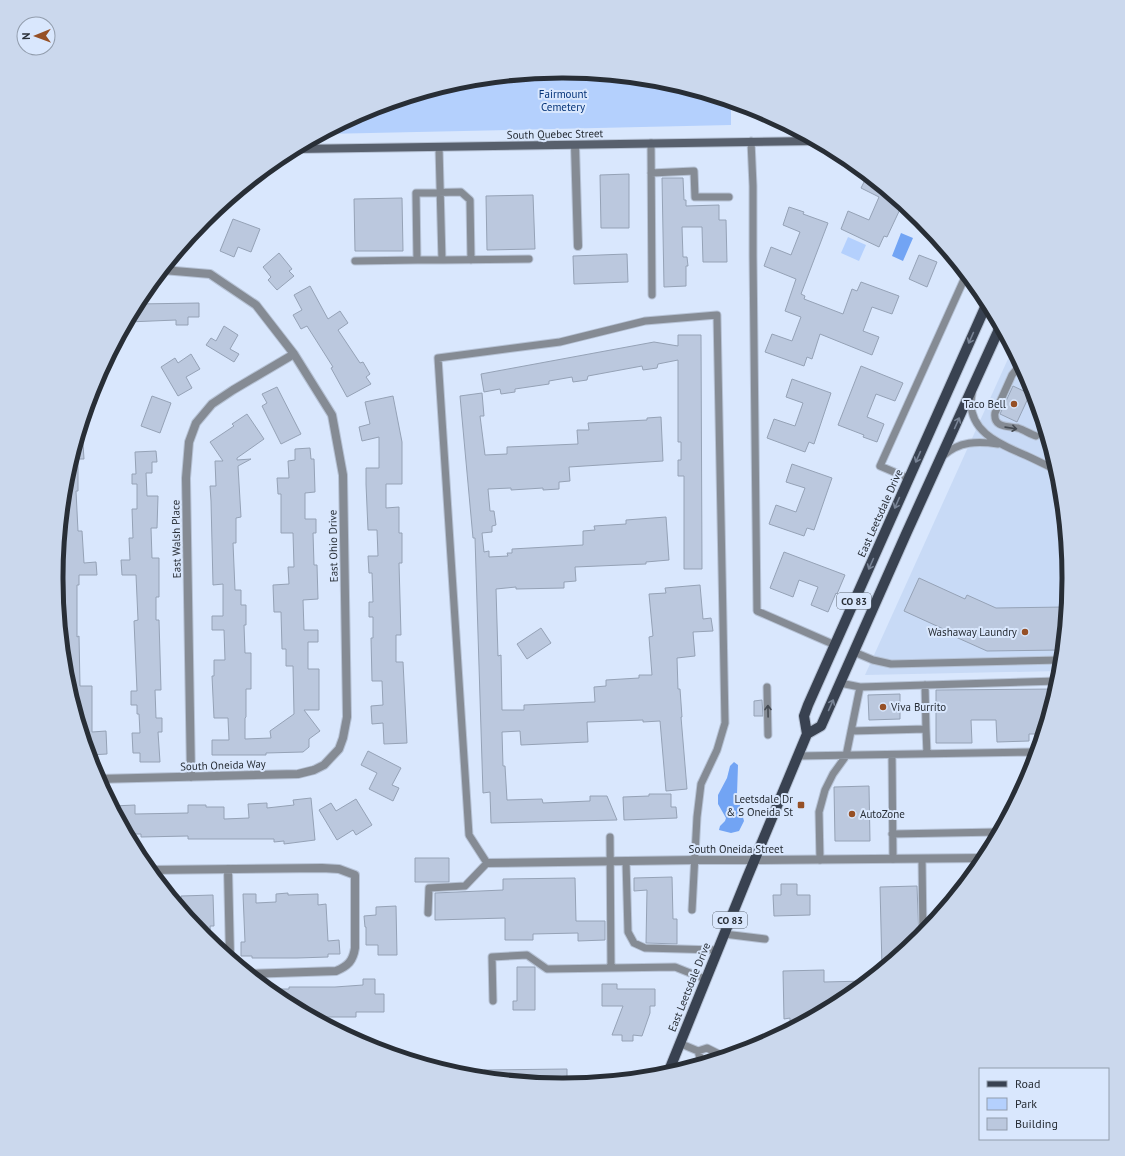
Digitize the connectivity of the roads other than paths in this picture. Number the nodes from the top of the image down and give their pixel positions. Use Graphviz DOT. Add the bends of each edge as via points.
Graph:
graph roads {
  1 [pos="751,141"];
  2 [pos="804,141"];
  3 [pos="651,143"];
  4 [pos="575,144"];
  5 [pos="439,147"];
  6 [pos="307,149"];
  7 [pos="651,173"];
  8 [pos="440,192"];
  9 [pos="729,197"];
  10 [pos="578,246"];
  11 [pos="529,259"];
  12 [pos="417,260"];
  13 [pos="442,260"];
  14 [pos="471,260"];
  15 [pos="355,261"];
  16 [pos="169,271"];
  17 [pos="964,280"];
  18 [pos="652,295"];
  19 [pos="984,310"];
  20 [pos="997,333"];
  21 [pos="294,354"];
  22 [pos="1016,370"];
  23 [pos="974,386"];
  24 [pos="1036,436"];
  25 [pos="998,444"];
  26 [pos="940,459"];
  27 [pos="1049,467"];
  28 [pos="908,478"];
  29 [pos="835,645"];
  30 [pos="854,652"];
  31 [pos="1055,660"];
  32 [pos="1051,681"];
  33 [pos="840,684"];
  34 [pos="925,685"];
  35 [pos="767,687"];
  36 [pos="860,687"];
  37 [pos="926,729"];
  38 [pos="851,732"];
  39 [pos="807,734"];
  40 [pos="768,735"];
  41 [pos="339,749"];
  42 [pos="1030,752"];
  43 [pos="927,754"];
  44 [pos="892,755"];
  45 [pos="798,756"];
  46 [pos="846,756"];
  47 [pos="191,777"];
  48 [pos="106,779"];
  49 [pos="993,832"];
  50 [pos="892,834"];
  51 [pos="610,837"];
  52 [pos="976,858"];
  53 [pos="893,859"];
  54 [pos="922,859"];
  55 [pos="695,860"];
  56 [pos="754,860"];
  57 [pos="820,860"];
  58 [pos="610,861"];
  59 [pos="626,861"];
  60 [pos="487,863"];
  61 [pos="228,869"];
  62 [pos="157,870"];
  63 [pos="692,910"];
  64 [pos="428,913"];
  65 [pos="923,924"];
  66 [pos="724,934"];
  67 [pos="765,939"];
  68 [pos="717,950"];
  69 [pos="230,951"];
  70 [pos="612,968"];
  71 [pos="258,974"];
  72 [pos="705,979"];
  73 [pos="493,1002"];
  74 [pos="679,1043"];
  75 [pos="698,1051"];
  76 [pos="716,1053"];
  77 [pos="700,1058"];
  78 [pos="671,1065"];
  1 -- 2 [label="main road, South Quebec Street"];
  1 -- 3 [label="main road, South Quebec Street"];
  1 -- 29 [label="lane" via="754,186 757,611"];
  3 -- 4 [label="main road, South Quebec Street"];
  3 -- 7 [label="lane"];
  4 -- 5 [label="main road, South Quebec Street"];
  4 -- 10 [label="street"];
  5 -- 6 [label="main road, South Quebec Street"];
  5 -- 8 [label="lane"];
  7 -- 9 [label="lane" via="694,171 695,197"];
  7 -- 18 [label="lane"];
  8 -- 12 [label="lane" via="416,193"];
  8 -- 13 [label="lane"];
  8 -- 14 [label="lane" via="462,192 470,200"];
  11 -- 14 [label="lane"];
  12 -- 13 [label="lane"];
  12 -- 15 [label="lane"];
  13 -- 14 [label="lane"];
  16 -- 21 [label="street, East Ohio Drive" via="210,274 256,305"];
  17 -- 28 [label="lane" via="880,466"];
  19 -- 28 [label="main road, East Leetsdale Drive / CO 83, one-way"];
  20 -- 23 [label="main road, CO 83"];
  21 -- 41 [label="street, East Ohio Drive" via="332,414 343,475 347,717"];
  21 -- 47 [label="street, East Walsh Place" via="212,404 196,423 189,442 186,478"];
  22 -- 24 [label="lane, one-way" via="995,418 1001,425 1018,428"];
  23 -- 25 [label="lane" via="971,402 974,417 982,430"];
  26 -- 23 [label="main road, CO 83, one-way"];
  25 -- 26 [label="lane" via="966,443 954,448"];
  25 -- 27 [label="lane"];
  26 -- 30 [label="main road, CO 83"];
  28 -- 29 [label="main road, East Leetsdale Drive / CO 83, one-way"];
  29 -- 39 [label="main road, East Leetsdale Drive / CO 83" via="804,716"];
  30 -- 31 [label="lane" via="891,664"];
  30 -- 33 [label="main road, CO 83"];
  32 -- 34 [label="lane"];
  33 -- 36 [label="lane"];
  39 -- 33 [label="main road, CO 83, one-way" via="821,726"];
  34 -- 36 [label="lane"];
  34 -- 37 [label="lane"];
  40 -- 35 [label="lane, one-way"];
  36 -- 38 [label="lane"];
  37 -- 38 [label="lane"];
  37 -- 43 [label="lane"];
  38 -- 46 [label="lane"];
  39 -- 45 [label="main road, East Leetsdale Drive / CO 83"];
  41 -- 47 [label="street, South Oneida Way" via="324,765 298,774"];
  42 -- 43 [label="lane"];
  43 -- 44 [label="lane"];
  44 -- 46 [label="lane"];
  44 -- 50 [label="lane"];
  45 -- 46 [label="lane"];
  45 -- 56 [label="main road, East Leetsdale Drive / CO 83"];
  46 -- 57 [label="lane" via="825,790 819,812"];
  47 -- 48 [label="street, South Oneida Way"];
  49 -- 50 [label="lane"];
  50 -- 53 [label="lane"];
  51 -- 58 [label="lane"];
  52 -- 54 [label="street, South Oneida Street"];
  53 -- 54 [label="street, South Oneida Street"];
  53 -- 57 [label="street, South Oneida Street"];
  54 -- 65 [label="lane"];
  55 -- 56 [label="street, South Oneida Street"];
  55 -- 59 [label="street, South Oneida Street"];
  55 -- 60 [label="lane" via="696,817 701,784 717,750 724,722 717,315 645,321 560,342 438,358 469,835"];
  55 -- 63 [label="lane"];
  56 -- 57 [label="street, South Oneida Street"];
  56 -- 66 [label="main road, East Leetsdale Drive / CO 83"];
  58 -- 59 [label="street, South Oneida Street"];
  58 -- 60 [label="street, South Oneida Street"];
  58 -- 70 [label="lane"];
  59 -- 68 [label="lane" via="628,932 634,943 645,948"];
  60 -- 64 [label="lane" via="465,886 429,888"];
  61 -- 62 [label="street"];
  61 -- 69 [label="street"];
  61 -- 71 [label="street" via="322,868 339,869 355,875 355,948 349,964 336,971"];
  66 -- 67 [label="lane"];
  66 -- 68 [label="main road, East Leetsdale Drive / CO 83"];
  68 -- 72 [label="main road, East Leetsdale Drive / CO 83"];
  70 -- 72 [label="lane" via="675,967"];
  70 -- 73 [label="lane" via="547,969 527,955 492,957"];
  72 -- 74 [label="main road, East Leetsdale Drive / CO 83"];
  74 -- 75 [label="lane"];
  74 -- 78 [label="main road, East Leetsdale Drive / CO 83"];
  75 -- 76 [label="lane" via="706,1048"];
  75 -- 77 [label="lane"];
}
